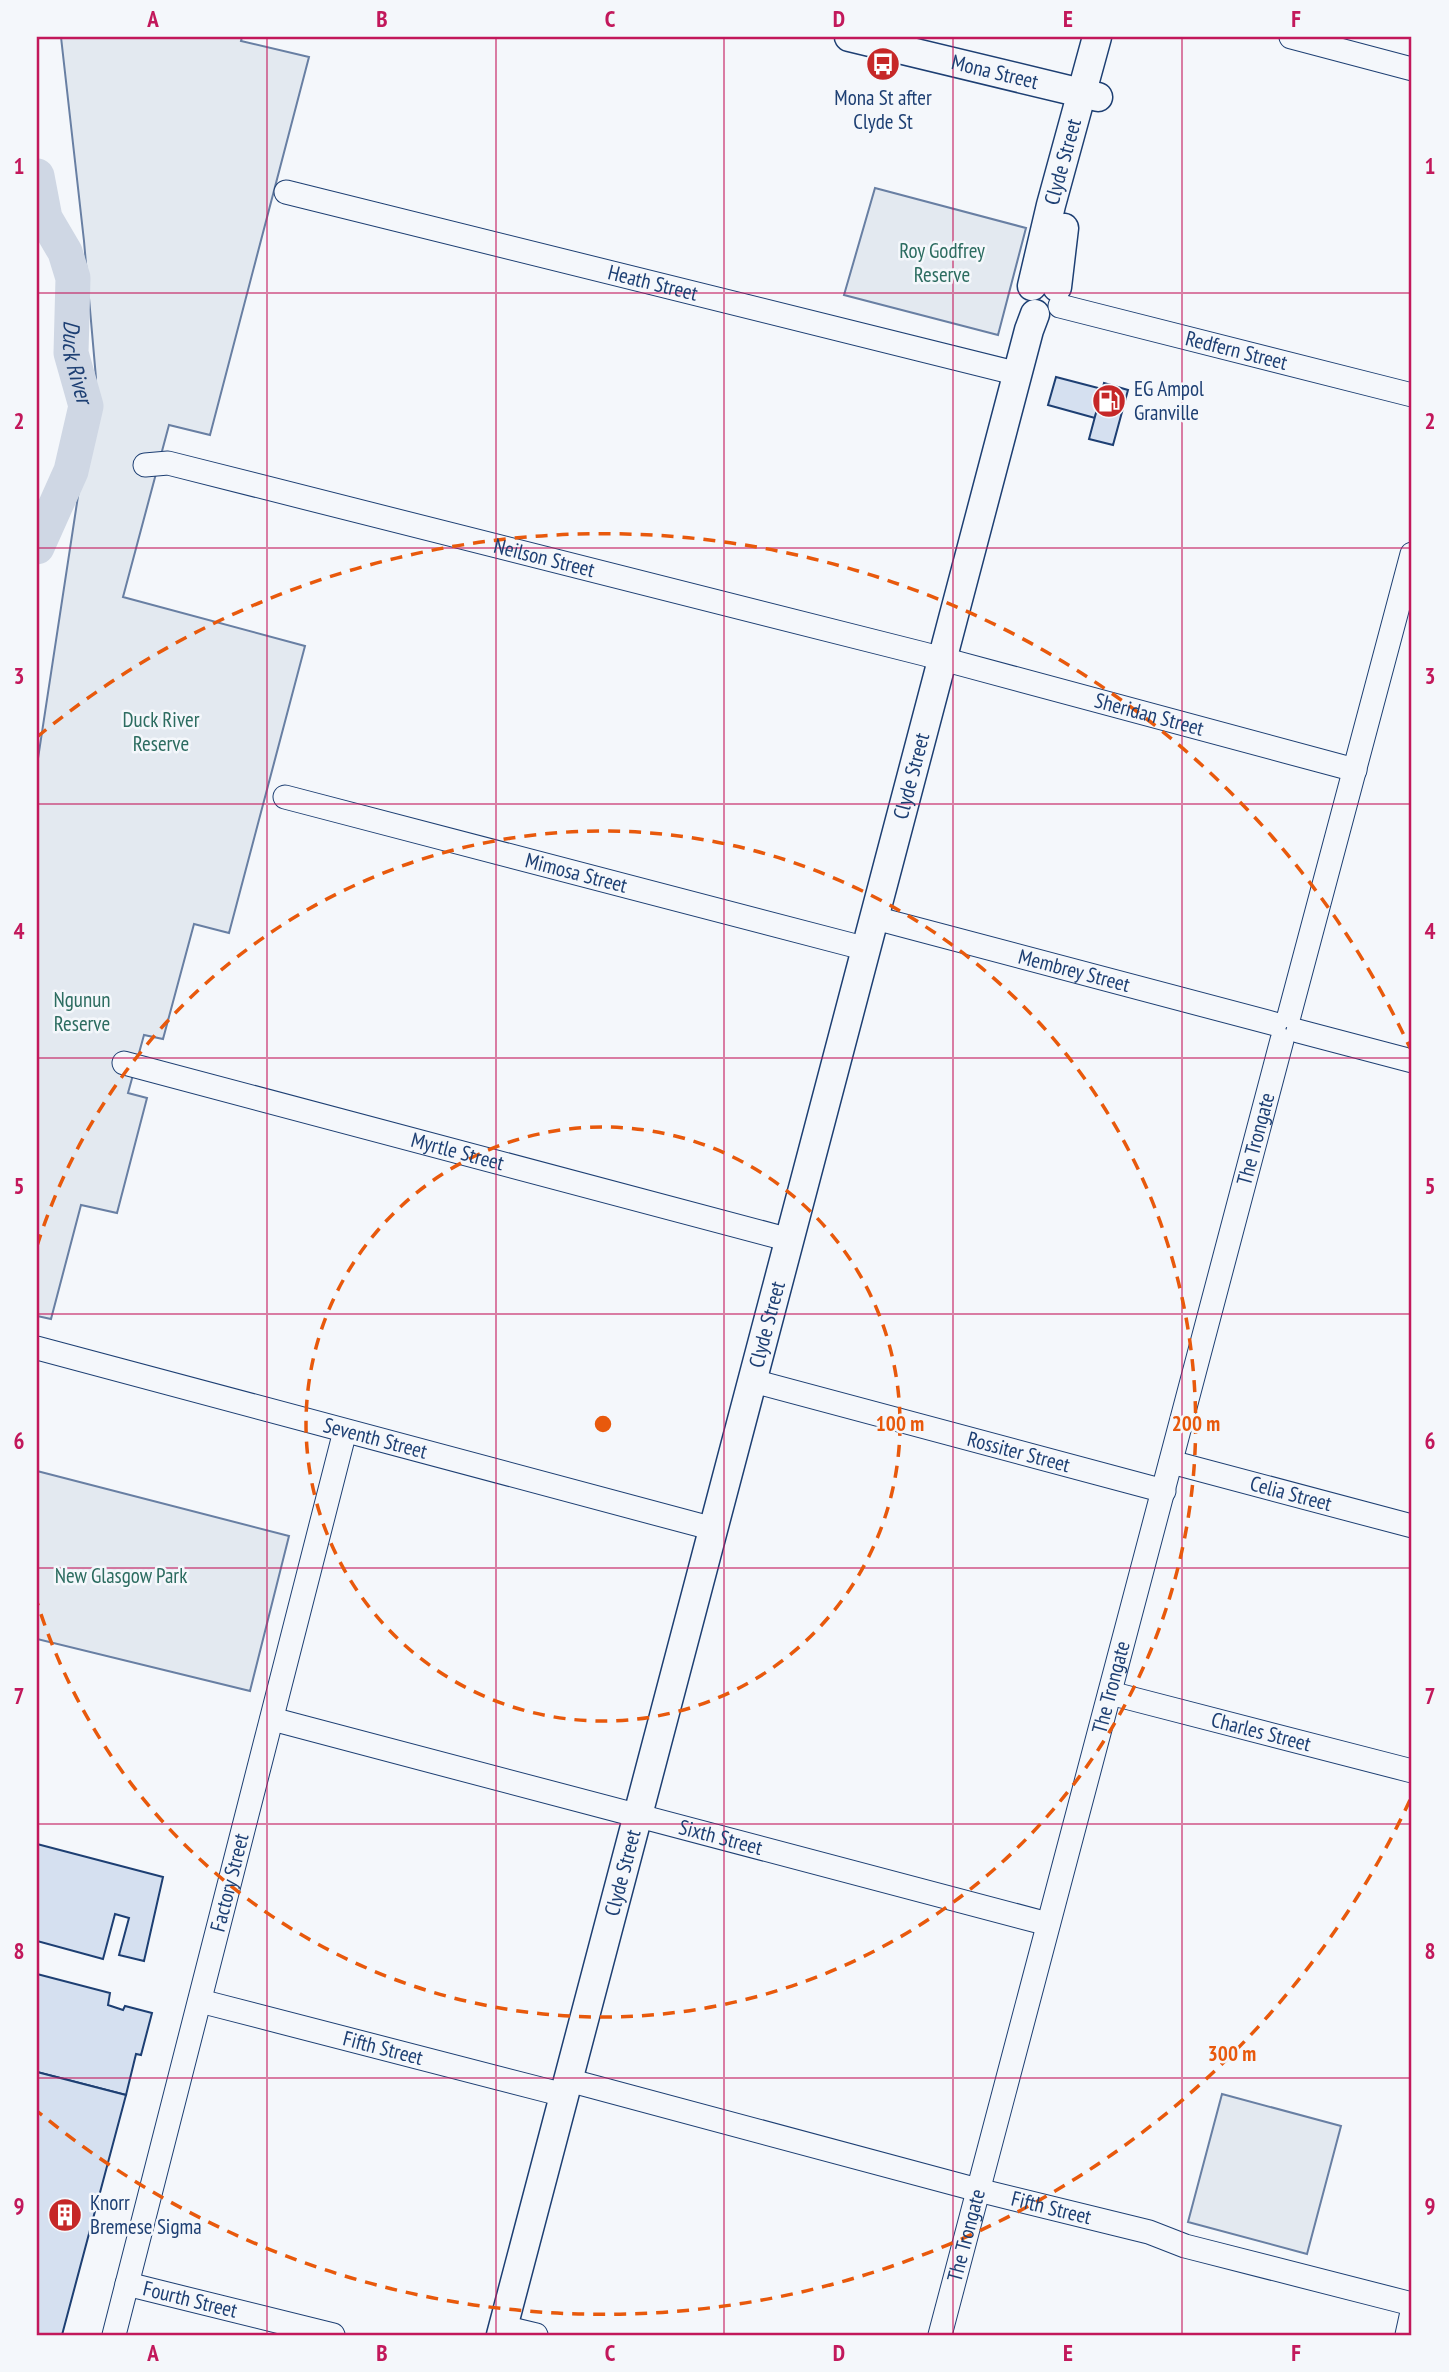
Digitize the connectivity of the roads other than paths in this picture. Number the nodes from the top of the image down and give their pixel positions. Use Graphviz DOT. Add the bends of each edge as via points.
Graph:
graph roads {
  1 [pos="849,37"];
  2 [pos="1097,37"];
  3 [pos="1116,37"];
  4 [pos="1291,37"];
  5 [pos="1412,69"];
  6 [pos="1090,95"];
  7 [pos="286,192"];
  8 [pos="1046,298"];
  9 [pos="1019,374"];
  10 [pos="1412,395"];
  11 [pos="145,465"];
  12 [pos="1412,554"];
  13 [pos="943,659"];
  14 [pos="1355,770"];
  15 [pos="285,797"];
  16 [pos="875,918"];
  17 [pos="867,949"];
  18 [pos="1286,1028"];
  19 [pos="1412,1061"];
  20 [pos="124,1063"];
  21 [pos="790,1240"];
  22 [pos="37,1348"];
  23 [pos="753,1381"];
  24 [pos="345,1431"];
  25 [pos="1171,1462"];
  26 [pos="1164,1491"];
  27 [pos="1412,1526"];
  28 [pos="714,1529"];
  29 [pos="1110,1693"];
  30 [pos="272,1719"];
  31 [pos="1412,1771"];
  32 [pos="638,1817"];
  33 [pos="1048,1924"];
  34 [pos="200,2001"];
  35 [pos="566,2087"];
  36 [pos="978,2190"];
  37 [pos="127,2284"];
  38 [pos="1412,2304"];
  39 [pos="1412,2312"];
  40 [pos="502,2331"];
  41 [pos="114,2335"];
  42 [pos="333,2335"];
  43 [pos="536,2335"];
  44 [pos="940,2335"];
  45 [pos="1407,2335"];
  1 -- 6 [label="main road, Mona Street"];
  2 -- 6 [label="main road, Clyde Street"];
  3 -- 6 [label="main road, Clyde Street"];
  4 -- 5 [label="street"];
  6 -- 8 [label="main road, Clyde Street"];
  7 -- 9 [label="street, Heath Street"];
  8 -- 9 [label="main road, Clyde Street" via="1029,330"];
  8 -- 10 [label="street, Redfern Street"];
  9 -- 13 [label="main road, Clyde Street"];
  11 -- 13 [label="street, Neilson Street" via="168,463"];
  12 -- 14 [label="street, The Trongate"];
  13 -- 14 [label="street, Sheridan Street"];
  13 -- 16 [label="main road, Clyde Street"];
  14 -- 18 [label="street, The Trongate"];
  15 -- 17 [label="street, Mimosa Street"];
  16 -- 17 [label="main road, Clyde Street"];
  16 -- 18 [label="street, Membrey Street"];
  17 -- 21 [label="main road, Clyde Street"];
  18 -- 19 [label="street, Membrey Street"];
  18 -- 25 [label="street, The Trongate"];
  20 -- 21 [label="street, Myrtle Street"];
  21 -- 23 [label="main road, Clyde Street"];
  22 -- 24 [label="street, Seventh Street"];
  23 -- 26 [label="street, Rossiter Street"];
  23 -- 28 [label="main road, Clyde Street"];
  24 -- 28 [label="street, Seventh Street"];
  24 -- 30 [label="street, Factory Street"];
  25 -- 26 [label="street, The Trongate"];
  25 -- 27 [label="street, Celia Street"];
  26 -- 29 [label="street, The Trongate"];
  28 -- 32 [label="main road, Clyde Street"];
  29 -- 31 [label="street, Charles Street"];
  29 -- 33 [label="street, The Trongate"];
  30 -- 32 [label="street, Sixth Street"];
  30 -- 34 [label="street, Factory Street"];
  32 -- 33 [label="street, Sixth Street"];
  32 -- 35 [label="main road, Clyde Street"];
  33 -- 36 [label="street, The Trongate"];
  34 -- 35 [label="street, Fifth Street"];
  34 -- 37 [label="street, Factory Street"];
  35 -- 36 [label="street, Fifth Street"];
  35 -- 40 [label="main road, Clyde Street"];
  36 -- 38 [label="street, Fifth Street"];
  36 -- 44 [label="street, The Trongate"];
  37 -- 41 [label="street, Factory Street"];
  37 -- 42 [label="street, Fourth Street"];
  39 -- 45 [label="street"];
  40 -- 43 [label="street"];
}
